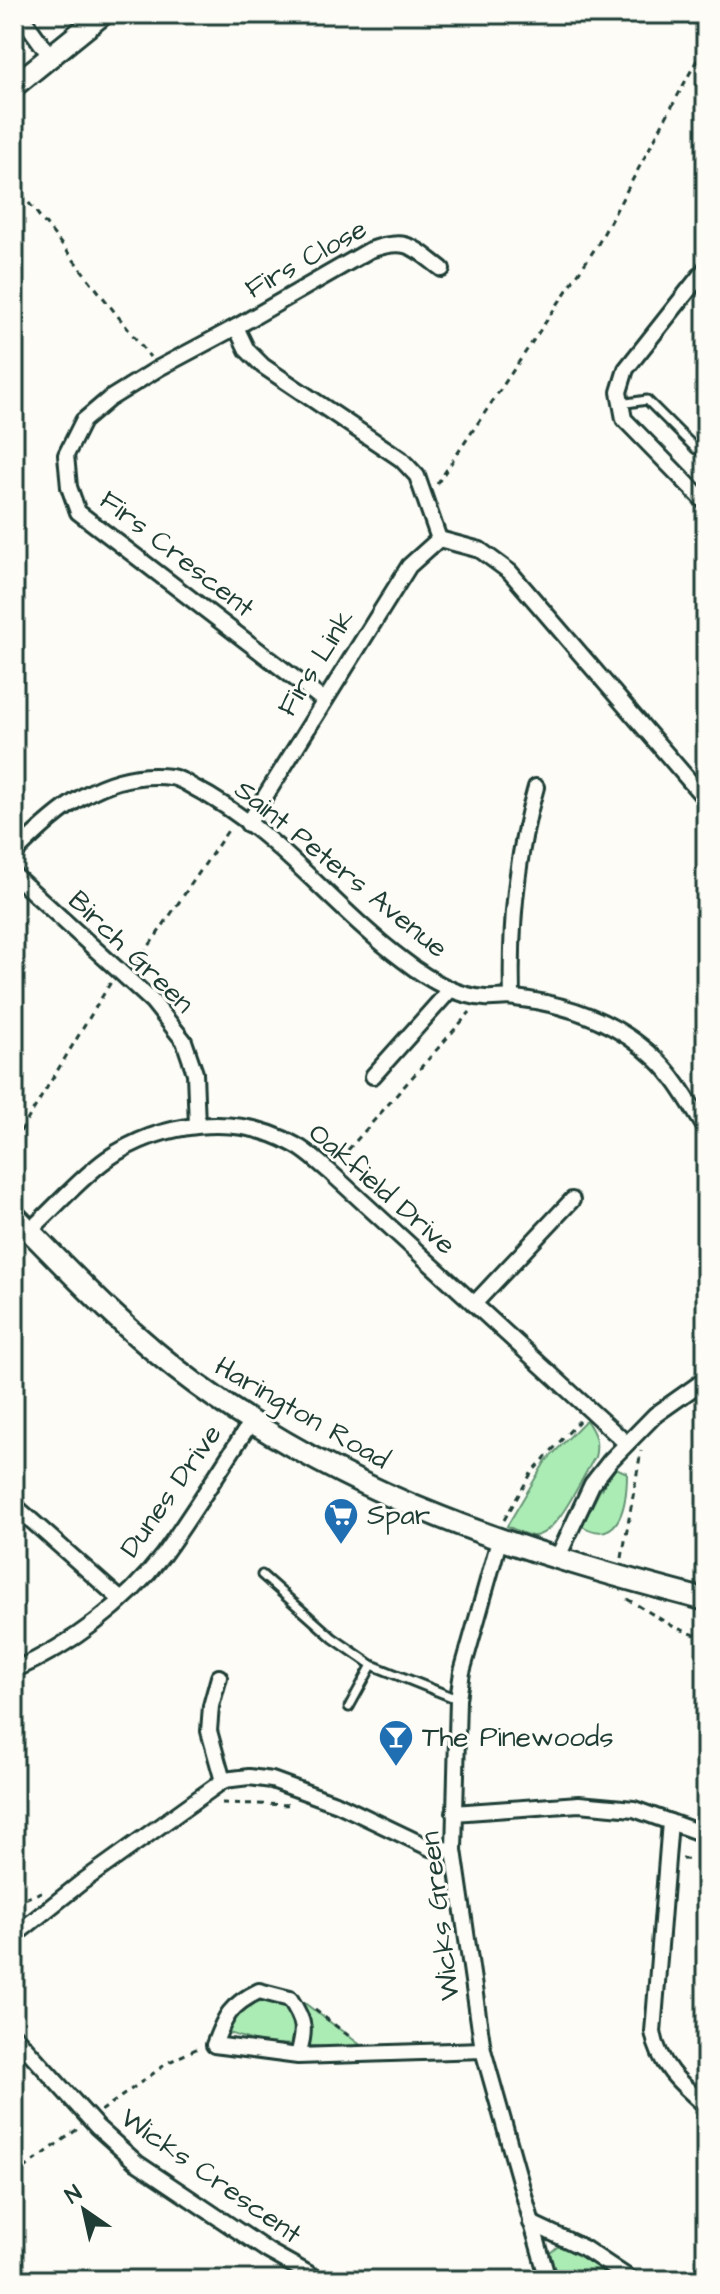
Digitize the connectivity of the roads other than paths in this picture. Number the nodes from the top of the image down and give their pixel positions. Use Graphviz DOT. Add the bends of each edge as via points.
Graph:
graph roads {
  1 [pos="20,14"];
  2 [pos="103,14"];
  3 [pos="50,56"];
  4 [pos="14,86"];
  5 [pos="706,268"];
  6 [pos="442,269"];
  7 [pos="236,327"];
  8 [pos="620,404"];
  9 [pos="696,449"];
  10 [pos="706,503"];
  11 [pos="439,539"];
  12 [pos="323,700"];
  13 [pos="536,787"];
  14 [pos="706,800"];
  15 [pos="248,824"];
  16 [pos="14,854"];
  17 [pos="14,875"];
  18 [pos="450,990"];
  19 [pos="512,997"];
  20 [pos="373,1076"];
  21 [pos="197,1125"];
  22 [pos="706,1129"];
  23 [pos="572,1200"];
  24 [pos="14,1215"];
  25 [pos="29,1231"];
  26 [pos="474,1304"];
  27 [pos="706,1379"];
  28 [pos="251,1422"];
  29 [pos="626,1443"];
  30 [pos="14,1505"];
  31 [pos="496,1540"];
  32 [pos="557,1559"];
  33 [pos="262,1575"];
  34 [pos="120,1599"];
  35 [pos="706,1600"];
  36 [pos="372,1665"];
  37 [pos="14,1670"];
  38 [pos="219,1677"];
  39 [pos="458,1699"];
  40 [pos="349,1707"];
  41 [pos="223,1781"];
  42 [pos="454,1813"];
  43 [pos="670,1822"];
  44 [pos="706,1835"];
  45 [pos="454,1850"];
  46 [pos="14,1936"];
  47 [pos="14,2035"];
  48 [pos="483,2050"];
  49 [pos="298,2056"];
  50 [pos="706,2106"];
  51 [pos="531,2223"];
  52 [pos="320,2280"];
  53 [pos="548,2280"];
  54 [pos="632,2280"];
  1 -- 3 [label="street"];
  2 -- 3 [label="street"];
  3 -- 4 [label="street"];
  5 -- 8 [label="street" via="626,369"];
  6 -- 7 [label="street, Firs Close" via="411,246 392,242"];
  7 -- 11 [label="street" via="247,350 263,366 401,459 417,476"];
  7 -- 12 [label="street, Firs Crescent" via="159,368 83,421 66,455 69,487 78,512"];
  8 -- 9 [label="lane" via="647,400"];
  8 -- 10 [label="street" via="634,431"];
  11 -- 12 [label="street, Firs Link" via="409,566"];
  11 -- 14 [label="street" via="480,550 510,572"];
  12 -- 15 [label="street, Firs Link"];
  13 -- 19 [label="street" via="520,850 510,943"];
  15 -- 16 [label="street, Saint Peters Avenue" via="174,777 145,777 113,782 83,795 49,818"];
  15 -- 18 [label="street, Saint Peters Avenue" via="403,961"];
  17 -- 21 [label="street, Birch Green" via="152,1001 184,1041 195,1073"];
  18 -- 19 [label="street, Saint Peters Avenue" via="483,998"];
  18 -- 20 [label="street"];
  19 -- 22 [label="street, Saint Peters Avenue" via="555,1004 625,1034 659,1061"];
  21 -- 25 [label="street, Oakfield Drive" via="137,1142 105,1160"];
  21 -- 26 [label="street, Oakfield Drive" via="234,1126 295,1145"];
  23 -- 26 [label="street"];
  24 -- 25 [label="street, Harington Road"];
  25 -- 28 [label="street, Harington Road" via="128,1329"];
  26 -- 29 [label="street, Oakfield Drive"];
  27 -- 29 [label="street"];
  28 -- 31 [label="street, Harington Road" via="320,1463"];
  28 -- 34 [label="street, Dunes Drive" via="162,1555"];
  29 -- 32 [label="street" via="592,1484"];
  30 -- 34 [label="street"];
  31 -- 32 [label="street, Harington Road"];
  31 -- 39 [label="street, Wicks Green"];
  32 -- 35 [label="street, Harington Road" via="620,1586"];
  33 -- 36 [label="lane"];
  34 -- 37 [label="street, Dunes Drive" via="72,1641"];
  36 -- 39 [label="lane"];
  36 -- 40 [label="lane"];
  38 -- 41 [label="street" via="209,1731"];
  39 -- 42 [label="street, Wicks Green"];
  41 -- 45 [label="street" via="272,1780 338,1804 430,1848"];
  41 -- 46 [label="street"];
  42 -- 43 [label="street" via="579,1804 634,1809"];
  42 -- 45 [label="street, Wicks Green"];
  43 -- 44 [label="street"];
  43 -- 50 [label="street" via="653,2032 663,2063"];
  45 -- 48 [label="street, Wicks Green"];
  47 -- 52 [label="street, Wicks Crescent" via="89,2120 137,2163"];
  48 -- 49 [label="street"];
  48 -- 51 [label="street, Wicks Green"];
  49 -- 49 [label="street" via="214,2045 225,2015 259,1991 290,1999 305,2028"];
  51 -- 53 [label="street, Wicks Green"];
  51 -- 54 [label="street" via="584,2248"];
}
